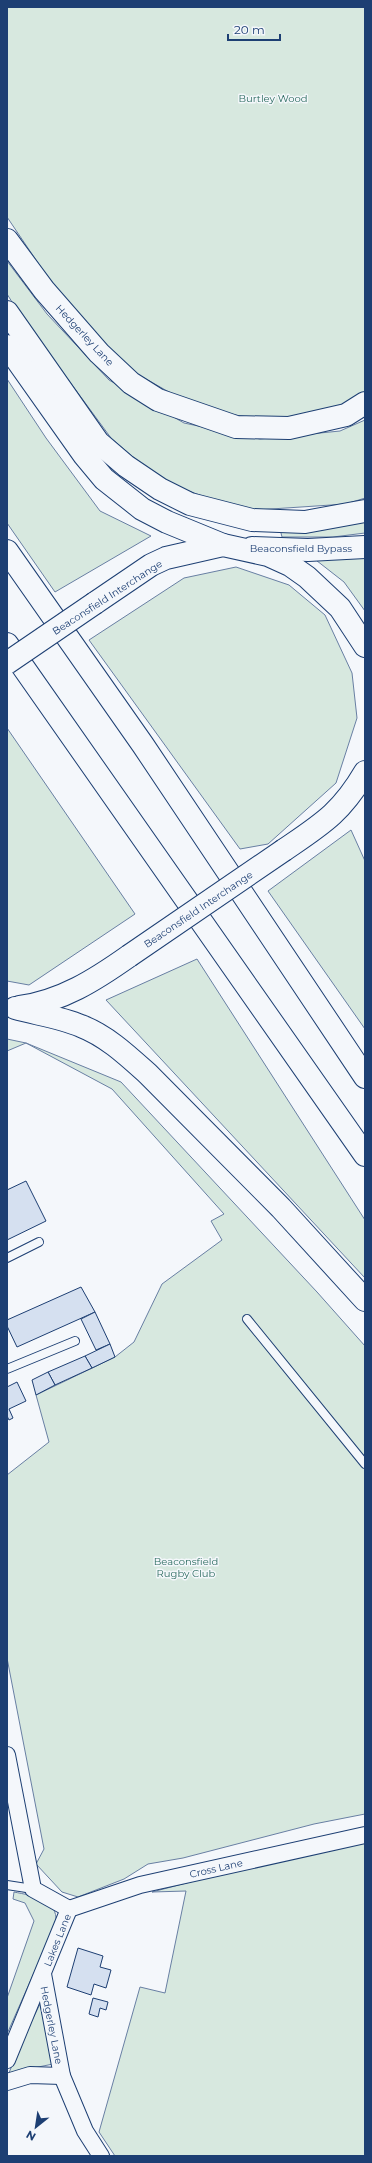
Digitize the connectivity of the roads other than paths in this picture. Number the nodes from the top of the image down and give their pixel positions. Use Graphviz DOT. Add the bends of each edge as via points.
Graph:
graph roads {
  1 [pos="7,240"];
  2 [pos="7,312"];
  3 [pos="7,346"];
  4 [pos="365,403"];
  5 [pos="365,511"];
  6 [pos="230,546"];
  7 [pos="365,547"];
  8 [pos="7,551"];
  9 [pos="7,644"];
  10 [pos="365,646"];
  11 [pos="7,663"];
  12 [pos="365,772"];
  13 [pos="11,1007"];
  14 [pos="365,1077"];
  15 [pos="365,1155"];
  16 [pos="39,1242"];
  17 [pos="7,1258"];
  18 [pos="365,1300"];
  19 [pos="247,1319"];
  20 [pos="75,1341"];
  21 [pos="7,1369"];
  22 [pos="365,1464"];
  23 [pos="7,1755"];
  24 [pos="365,1835"];
  25 [pos="7,1885"];
  26 [pos="33,1888"];
  27 [pos="69,1908"];
  28 [pos="43,1974"];
  29 [pos="7,2060"];
  30 [pos="62,2076"];
  31 [pos="7,2082"];
  32 [pos="101,2156"];
  1 -- 4 [label="main road, Hedgerley Lane" via="44,290 99,353 131,383 158,400 236,427 289,428 346,415"];
  2 -- 5 [label="main road" via="98,442 126,466 160,489 190,504 252,520 305,522"];
  3 -- 6 [label="main road" via="84,455 104,479 142,509 167,522"];
  6 -- 7 [label="main road, Beaconsfield Bypass" via="308,550"];
  6 -- 10 [label="main road, Beaconsfield Interchange" via="268,555 290,564 340,608"];
  6 -- 11 [label="main road, Beaconsfield Interchange, bridge" via="166,558 151,565"];
  8 -- 14 [label="main road" via="143,745"];
  9 -- 15 [label="main road"];
  12 -- 13 [label="main road, Beaconsfield Interchange, bridge" via="350,796 330,818 96,979 39,1004"];
  13 -- 18 [label="main road" via="80,1025 126,1055 148,1074 280,1208"];
  16 -- 17 [label="lane"];
  19 -- 22 [label="lane"];
  20 -- 21 [label="lane"];
  23 -- 26 [label="street"];
  24 -- 27 [label="street, Cross Lane" via="140,1885"];
  25 -- 26 [label="lane"];
  26 -- 27 [label="street"];
  27 -- 28 [label="street, Lakes Lane"];
  28 -- 29 [label="street, Lakes Lane"];
  28 -- 30 [label="street, Hedgerley Lane"];
  30 -- 31 [label="street, Hedgerley Lane" via="30,2075"];
  30 -- 32 [label="street, Hedgerley Lane" via="85,2131"];
}
